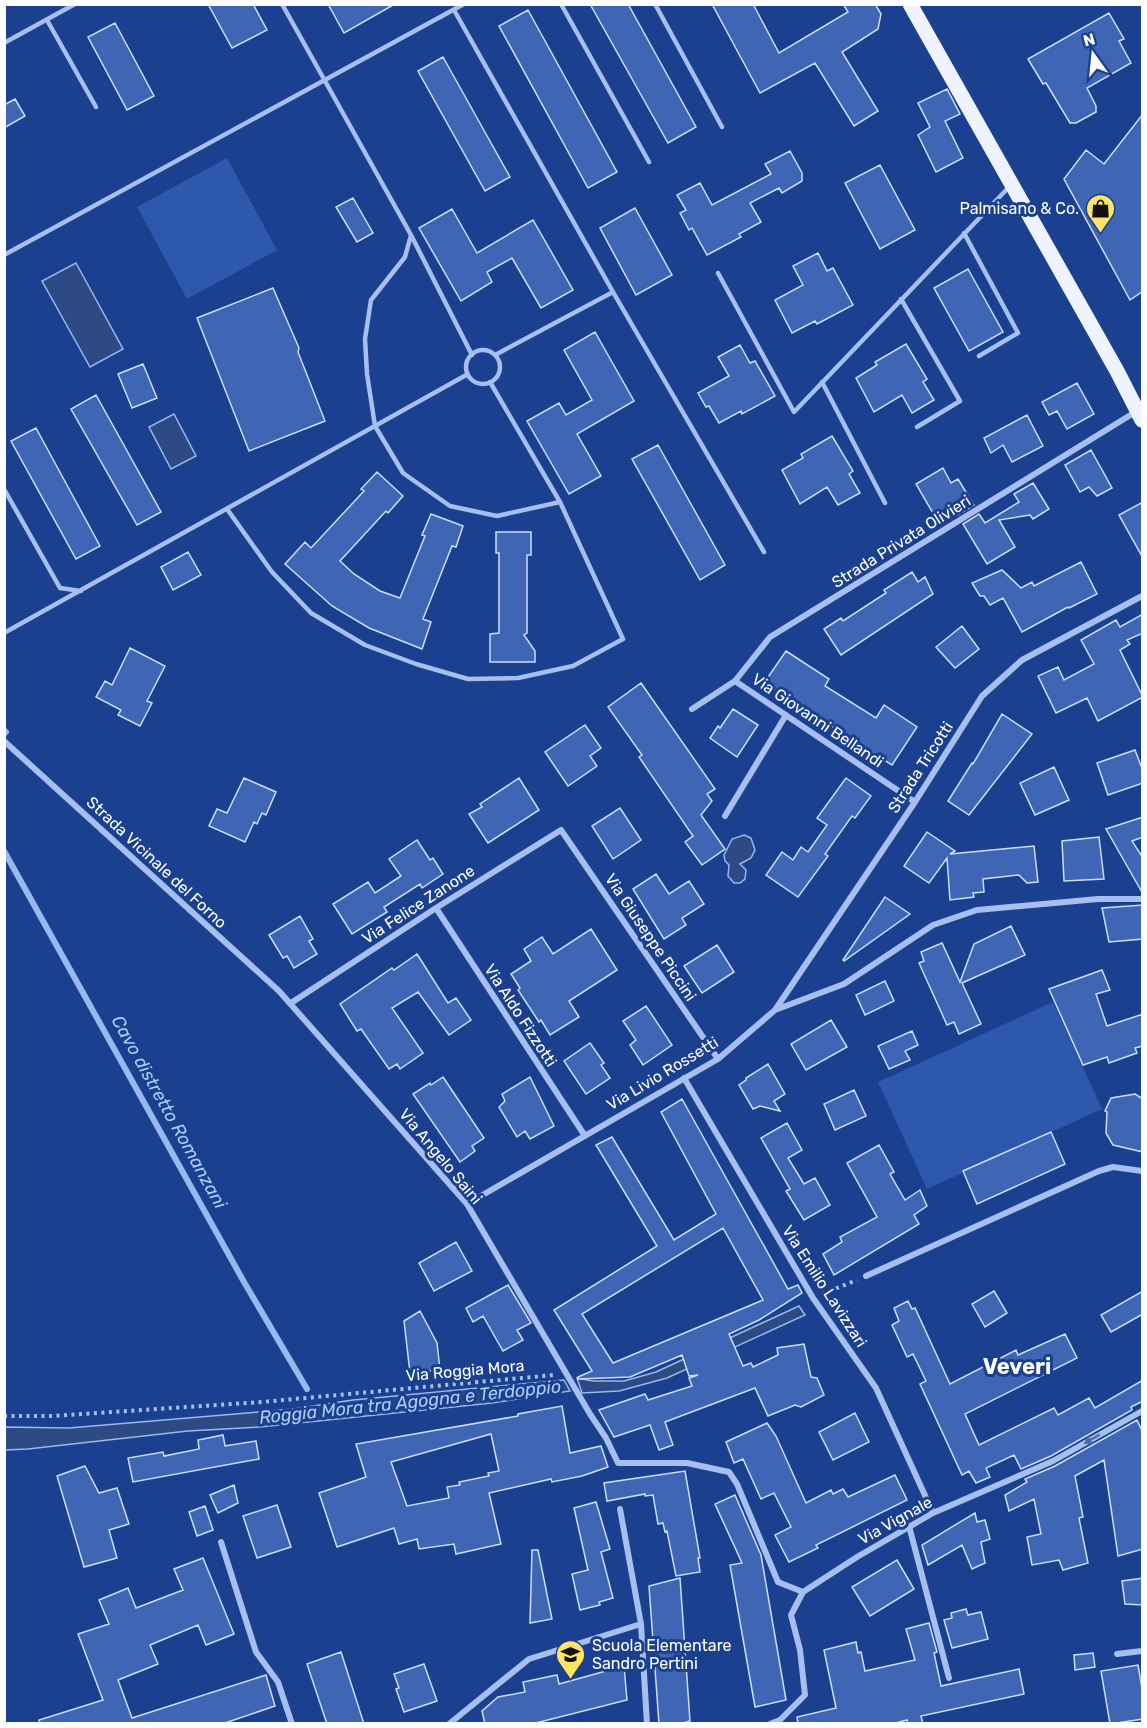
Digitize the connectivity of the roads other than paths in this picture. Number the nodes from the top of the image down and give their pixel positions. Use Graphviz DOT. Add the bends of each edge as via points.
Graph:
graph roads {
  1 [pos="75,4"];
  2 [pos="282,4"];
  3 [pos="464,4"];
  4 [pos="561,4"];
  5 [pos="655,4"];
  6 [pos="910,4"];
  7 [pos="454,10"];
  8 [pos="47,20"];
  9 [pos="4,43"];
  10 [pos="325,82"];
  11 [pos="96,107"];
  12 [pos="722,127"];
  13 [pos="649,162"];
  14 [pos="1011,184"];
  15 [pos="964,233"];
  16 [pos="411,235"];
  17 [pos="4,255"];
  18 [pos="718,273"];
  19 [pos="613,292"];
  20 [pos="901,299"];
  21 [pos="472,355"];
  22 [pos="495,355"];
  23 [pos="979,356"];
  24 [pos="468,374"];
  25 [pos="490,382"];
  26 [pos="822,382"];
  27 [pos="1140,415"];
  28 [pos="375,426"];
  29 [pos="917,427"];
  30 [pos="4,489"];
  31 [pos="560,502"];
  32 [pos="885,503"];
  33 [pos="227,508"];
  34 [pos="764,552"];
  35 [pos="81,591"];
  36 [pos="1143,596"];
  37 [pos="4,633"];
  38 [pos="735,681"];
  39 [pos="692,709"];
  40 [pos="786,715"];
  41 [pos="4,741"];
  42 [pos="915,802"];
  43 [pos="725,816"];
  44 [pos="561,830"];
  45 [pos="1143,899"];
  46 [pos="436,909"];
  47 [pos="291,1003"];
  48 [pos="775,1010"];
  49 [pos="718,1059"];
  50 [pos="684,1078"];
  51 [pos="585,1136"];
  52 [pos="1143,1171"];
  53 [pos="467,1204"];
  54 [pos="866,1276"];
  55 [pos="1143,1411"];
  56 [pos="620,1509"];
  57 [pos="933,1513"];
  58 [pos="909,1526"];
  59 [pos="221,1542"];
  60 [pos="803,1592"];
  61 [pos="640,1624"];
  62 [pos="1143,1651"];
  63 [pos="1117,1654"];
  64 [pos="949,1678"];
  65 [pos="292,1724"];
  66 [pos="449,1724"];
  67 [pos="647,1724"];
  68 [pos="770,1724"];
  1 -- 8 [label="lane"];
  2 -- 10 [label="lane"];
  3 -- 7 [label="lane"];
  4 -- 13 [label="lane"];
  5 -- 12 [label="lane"];
  6 -- 14 [label="main road"];
  7 -- 10 [label="lane"];
  7 -- 19 [label="lane"];
  8 -- 9 [label="lane"];
  8 -- 11 [label="lane"];
  10 -- 16 [label="lane"];
  10 -- 17 [label="lane"];
  14 -- 15 [label="lane"];
  14 -- 27 [label="main road"];
  15 -- 20 [label="lane"];
  15 -- 23 [label="lane" via="1018,333"];
  16 -- 21 [label="lane"];
  16 -- 28 [label="lane" via="405,257 371,300 365,339"];
  18 -- 26 [label="lane" via="794,412"];
  19 -- 22 [label="lane"];
  19 -- 34 [label="lane"];
  20 -- 26 [label="lane"];
  20 -- 29 [label="lane" via="960,401"];
  21 -- 22 [label="lane" via="485,350"];
  21 -- 24 [label="lane" via="467,361"];
  22 -- 25 [label="lane" via="499,371"];
  24 -- 25 [label="lane" via="478,383"];
  24 -- 28 [label="lane"];
  25 -- 31 [label="lane"];
  26 -- 32 [label="lane"];
  27 -- 38 [label="street, Strada Privata Olivieri" via="771,638"];
  28 -- 31 [label="lane" via="404,473 450,506 496,516"];
  28 -- 33 [label="lane"];
  30 -- 35 [label="lane" via="60,588"];
  31 -- 33 [label="lane" via="623,639 573,666 518,678 468,679 365,645 311,613 272,572"];
  33 -- 35 [label="lane"];
  35 -- 37 [label="lane"];
  36 -- 42 [label="street, Strada Tricotti" via="1022,660 981,696"];
  38 -- 39 [label="street, Strada Privata Olivieri"];
  38 -- 40 [label="street, Via Giovanni Bellandi"];
  40 -- 42 [label="street, Via Giovanni Bellandi"];
  40 -- 43 [label="street"];
  41 -- 47 [label="street, Strada Vicinale del Forno"];
  42 -- 48 [label="street, Strada Tricotti"];
  44 -- 46 [label="street, Via Felice Zanone"];
  44 -- 49 [label="street, Via Giuseppe Piccini"];
  45 -- 48 [label="street, Via Livio Rossetti" via="976,910 933,925 844,984"];
  46 -- 47 [label="street, Via Felice Zanone"];
  46 -- 51 [label="street, Via Aldo Fizzotti"];
  47 -- 53 [label="street, Via Angelo Saini"];
  48 -- 49 [label="street, Via Livio Rossetti"];
  49 -- 50 [label="street, Via Livio Rossetti"];
  50 -- 51 [label="street, Via Livio Rossetti"];
  50 -- 57 [label="street, Via Emilio Lavizzari" via="813,1298 876,1388"];
  51 -- 53 [label="street, Via Livio Rossetti"];
  52 -- 54 [label="street" via="1113,1167 1099,1171"];
  53 -- 60 [label="street, Via Angelo Saini" via="618,1463 687,1463 729,1472 778,1582"];
  55 -- 57 [label="street, Via Vignale, one-way" via="1053,1461"];
  56 -- 61 [label="street"];
  57 -- 58 [label="street, Via Vignale"];
  58 -- 60 [label="street, Via Vignale"];
  58 -- 64 [label="street"];
  59 -- 65 [label="street" via="256,1652 278,1682"];
  60 -- 68 [label="street" via="790,1615 800,1650 805,1695 780,1720"];
  61 -- 66 [label="street" via="529,1659"];
  61 -- 67 [label="street"];
  62 -- 63 [label="street"];
}
